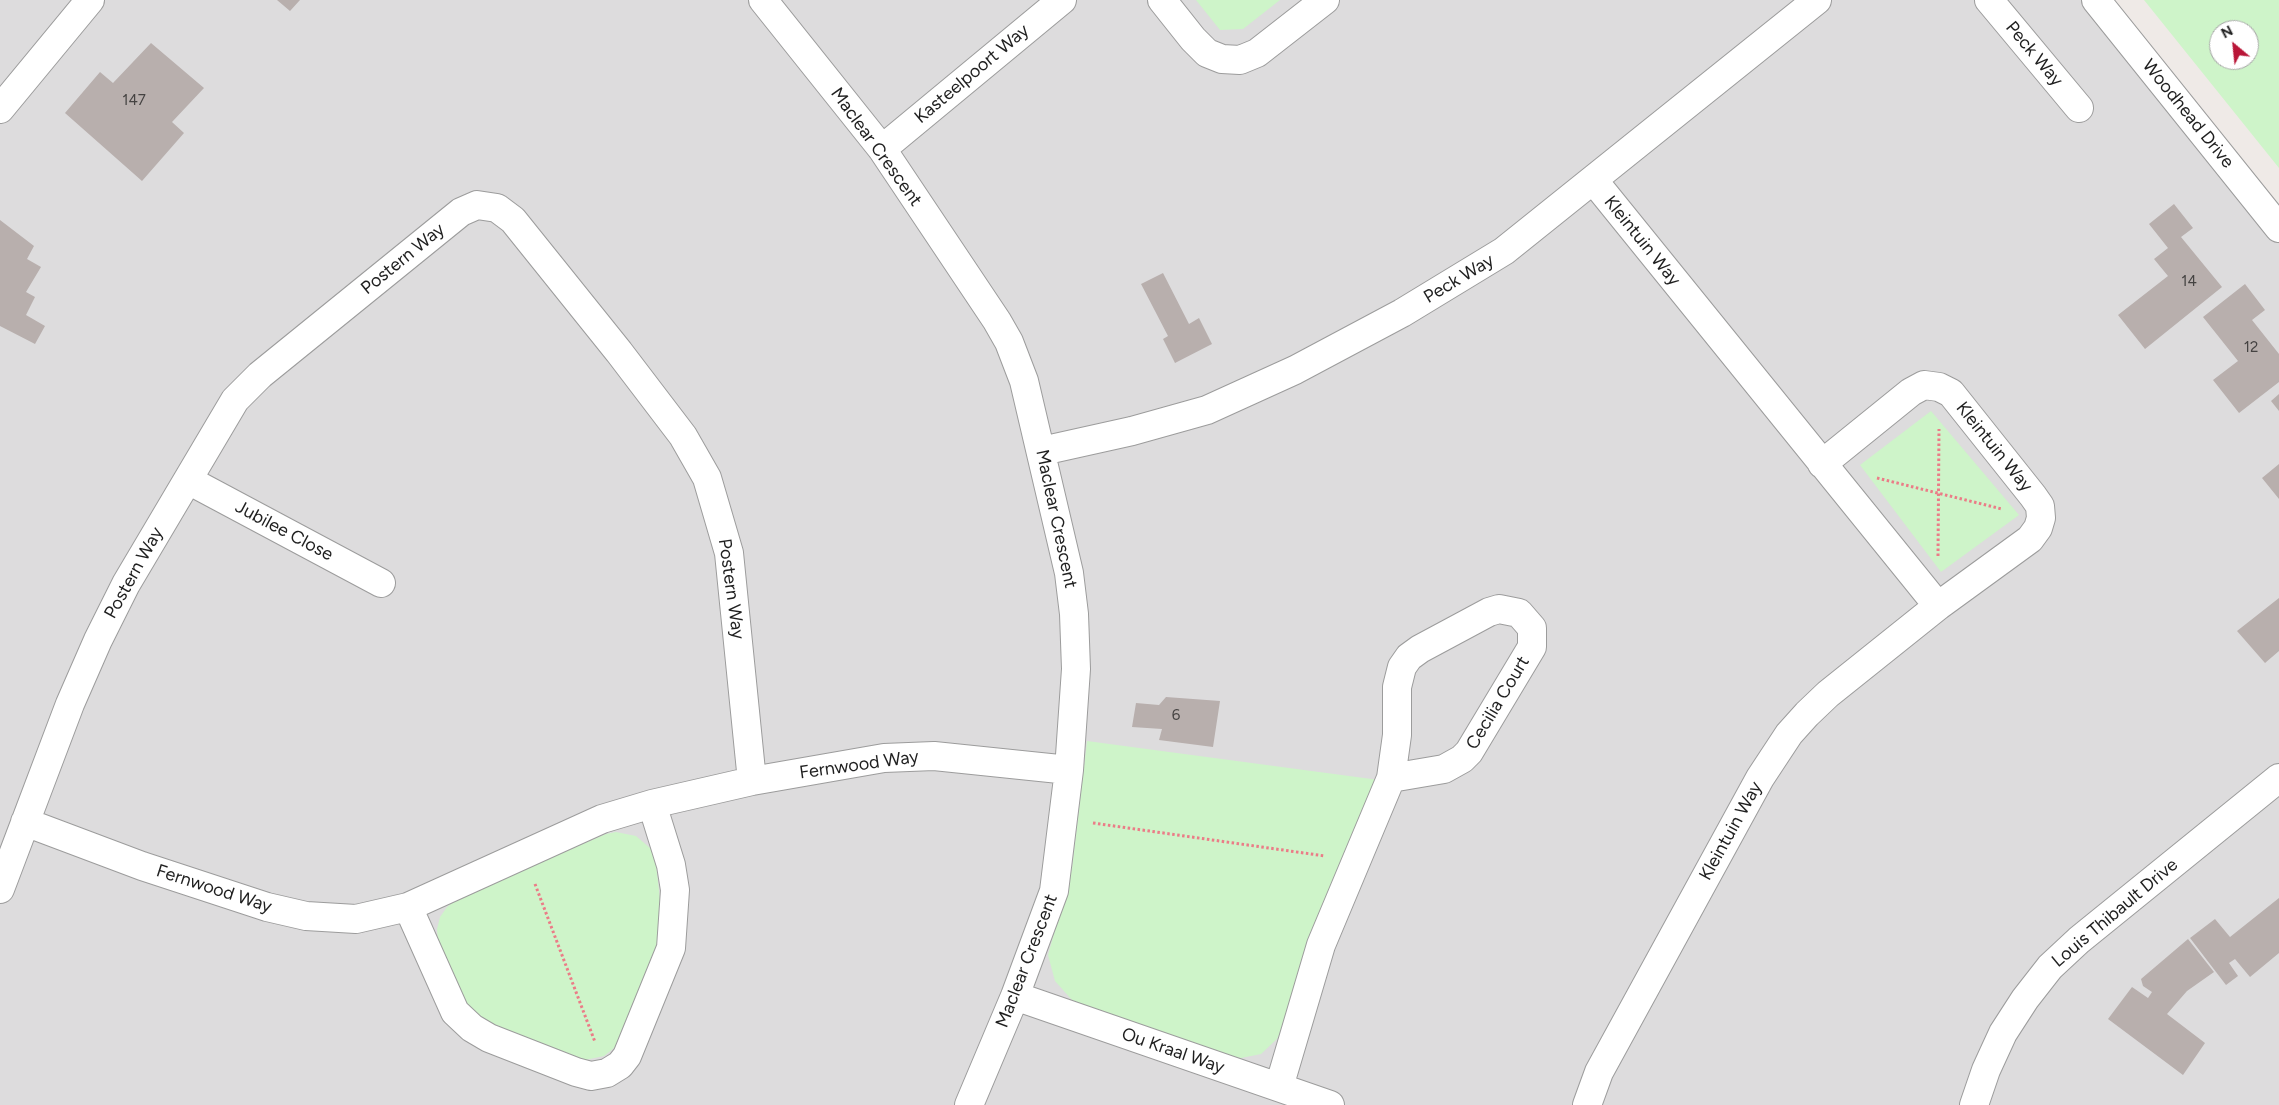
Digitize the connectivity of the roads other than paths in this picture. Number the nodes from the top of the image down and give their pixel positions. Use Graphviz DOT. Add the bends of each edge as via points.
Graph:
graph roads {
  1 [pos="90,0"];
  2 [pos="763,0"];
  3 [pos="1062,0"];
  4 [pos="1162,0"];
  5 [pos="1324,0"];
  6 [pos="1817,0"];
  7 [pos="1989,0"];
  8 [pos="2096,0"];
  9 [pos="2079,108"];
  10 [pos="0,109"];
  11 [pos="882,149"];
  12 [pos="1594,181"];
  13 [pos="2279,228"];
  14 [pos="1042,451"];
  15 [pos="1822,464"];
  16 [pos="188,480"];
  17 [pos="381,583"];
  18 [pos="1938,606"];
  19 [pos="1069,770"];
  20 [pos="1391,778"];
  21 [pos="752,781"];
  22 [pos="2275,789"];
  23 [pos="652,804"];
  24 [pos="25,822"];
  25 [pos="0,889"];
  26 [pos="408,907"];
  27 [pos="1015,996"];
  28 [pos="1279,1087"];
  29 [pos="969,1105"];
  30 [pos="1330,1105"];
  31 [pos="1587,1105"];
  32 [pos="1974,1105"];
  1 -- 10 [label="street"];
  2 -- 11 [label="street, Maclear Crescent"];
  3 -- 11 [label="street, Kasteelpoort Way"];
  4 -- 5 [label="street" via="1207,53 1222,59 1240,60 1257,53"];
  6 -- 12 [label="street, Peck Way"];
  7 -- 9 [label="street, Peck Way"];
  8 -- 13 [label="street, Woodhead Drive"];
  11 -- 14 [label="street, Maclear Crescent" via="997,321 1024,381"];
  12 -- 14 [label="street, Peck Way" via="1504,251 1402,313 1295,370 1207,410"];
  12 -- 15 [label="street, Kleintuin Way"];
  14 -- 19 [label="street, Maclear Crescent" via="1069,573 1074,614 1076,669"];
  15 -- 18 [label="street, Kleintuin Way"];
  15 -- 18 [label="street, Kleintuin Way" via="1912,392 1924,386 1939,387 1951,393 2033,496 2040,506 2042,518 2030,539"];
  16 -- 17 [label="street, Jubilee Close"];
  16 -- 21 [label="street, Postern Way" via="235,400 260,376 461,212 477,205 497,208 513,220 619,352 683,436 707,478 730,553"];
  16 -- 24 [label="street, Postern Way" via="126,584 98,640"];
  18 -- 31 [label="street, Kleintuin Way" via="1828,694 1789,734 1760,778 1599,1072"];
  19 -- 21 [label="street, Fernwood Way" via="934,756 884,758"];
  19 -- 27 [label="street, Maclear Crescent" via="1054,891"];
  20 -- 20 [label="street, Cecilia Court" via="1397,735 1398,677 1409,657 1489,612 1499,609 1520,613 1532,628 1532,647 1469,752 1444,769"];
  20 -- 28 [label="street, Cecilia Court" via="1321,945"];
  21 -- 23 [label="street, Fernwood Way"];
  22 -- 32 [label="street, Louis Thibault Drive" via="2079,940 2050,967 2003,1033"];
  23 -- 26 [label="street, Fernwood Way" via="602,819"];
  23 -- 26 [label="street" via="671,865 675,890 671,948 628,1056 606,1073 591,1076 576,1072 489,1038 472,1028 455,1012"];
  24 -- 25 [label="street, Postern Way"];
  24 -- 26 [label="street, Fernwood Way" via="142,866 267,907 306,916 356,919"];
  27 -- 28 [label="street, Ou Kraal Way"];
  27 -- 29 [label="street, Maclear Crescent"];
  28 -- 30 [label="street, Ou Kraal Way"];
}
